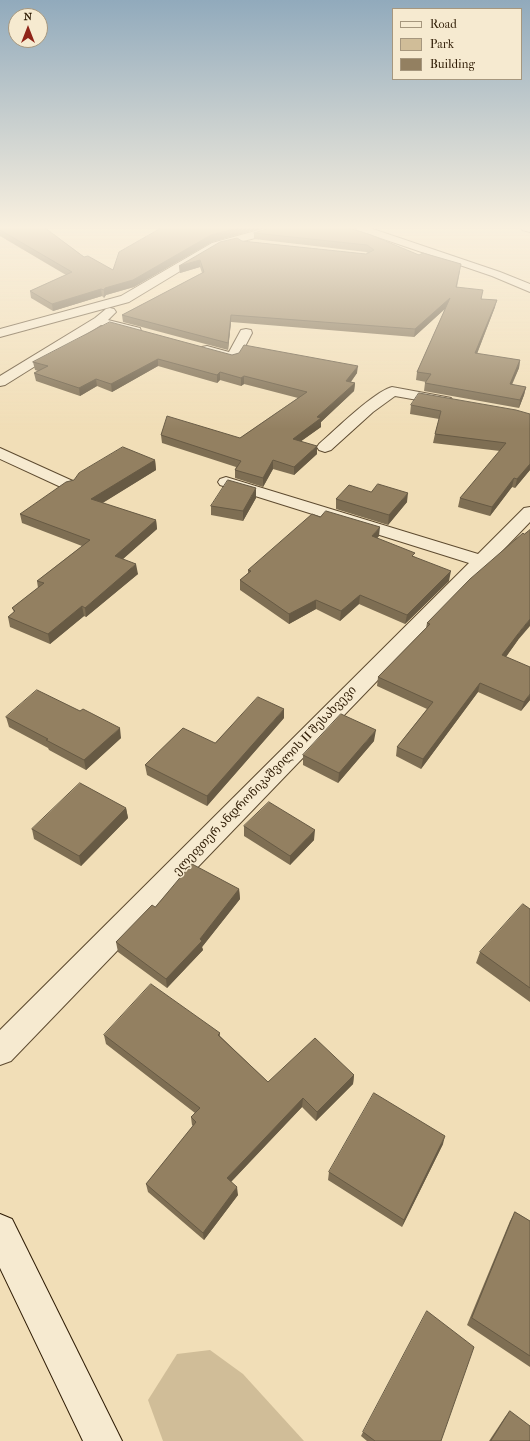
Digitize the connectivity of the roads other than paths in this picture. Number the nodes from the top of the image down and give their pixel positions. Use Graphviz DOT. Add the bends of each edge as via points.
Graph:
graph roads {
  1 [pos="132,295"];
  2 [pos="126,299"];
  3 [pos="99,321"];
  4 [pos="0,333"];
  5 [pos="144,333"];
  6 [pos="246,333"];
  7 [pos="196,347"];
  8 [pos="0,382"];
  9 [pos="461,404"];
  10 [pos="325,448"];
  11 [pos="0,453"];
  12 [pos="226,482"];
  13 [pos="69,485"];
  14 [pos="530,512"];
  15 [pos="480,561"];
  16 [pos="0,1051"];
  17 [pos="0,1231"];
  18 [pos="103,1441"];
  1 -- 2 [label="street"];
  2 -- 3 [label="street"];
  2 -- 4 [label="street"];
  3 -- 5 [label="street"];
  3 -- 8 [label="street"];
  6 -- 7 [label="street" via="233,357"];
  9 -- 10 [label="street" via="392,391"];
  11 -- 13 [label="street"];
  12 -- 15 [label="street"];
  14 -- 15 [label="street, ელეფთერ ანდრონიკაშვილის II შესახვევი"];
  15 -- 16 [label="street, ელეფთერ ანდრონიკაშვილის II შესახვევი"];
  17 -- 18 [label="street"];
}
